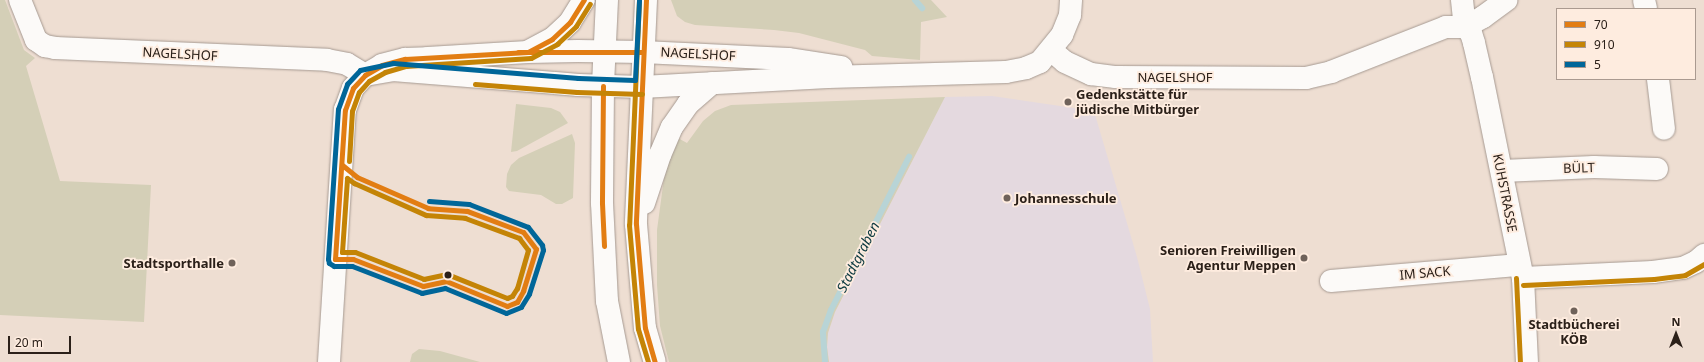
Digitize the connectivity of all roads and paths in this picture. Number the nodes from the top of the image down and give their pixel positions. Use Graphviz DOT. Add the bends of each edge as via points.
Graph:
graph roads {
  1 [pos="20,0"];
  2 [pos="584,0"];
  3 [pos="607,0"];
  4 [pos="646,0"];
  5 [pos="1071,0"];
  6 [pos="1462,0"];
  7 [pos="1506,0"];
  8 [pos="1465,27"];
  9 [pos="1051,50"];
  10 [pos="605,51"];
  11 [pos="528,52"];
  12 [pos="644,52"];
  13 [pos="365,75"];
  14 [pos="889,75"];
  15 [pos="1658,80"];
  16 [pos="712,83"];
  17 [pos="603,86"];
  18 [pos="642,87"];
  19 [pos="1664,129"];
  20 [pos="1657,169"];
  21 [pos="1502,171"];
  22 [pos="636,224"];
  23 [pos="1704,255"];
  24 [pos="1521,272"];
  25 [pos="1331,281"];
  26 [pos="329,362"];
  27 [pos="619,362"];
  28 [pos="655,362"];
  29 [pos="1527,362"];
  1 -- 13 [label="street, NAGELSHOF" via="36,40 45,46 327,60 347,64"];
  2 -- 11 [label="street" via="570,22 552,39"];
  3 -- 10 [label="street"];
  4 -- 12 [label="street"];
  5 -- 9 [label="street" via="1070,15 1062,35"];
  6 -- 8 [label="street"];
  7 -- 8 [label="street"];
  8 -- 9 [label="street, NAGELSHOF" via="1446,27 1331,72 1306,78 1116,77 1091,74 1065,62"];
  8 -- 21 [label="street, KUHSTRASSE" via="1471,33 1474,42"];
  9 -- 14 [label="street, NAGELSHOF" via="1040,62 1006,72"];
  10 -- 11 [label="street, NAGELSHOF"];
  10 -- 12 [label="street, NAGELSHOF"];
  10 -- 17 [label="street"];
  11 -- 13 [label="street, NAGELSHOF" via="405,59 382,65"];
  12 -- 14 [label="street, NAGELSHOF" via="788,59"];
  12 -- 18 [label="street"];
  13 -- 17 [label="street, NAGELSHOF" via="393,70"];
  13 -- 26 [label="street, NAGELSHOF" via="353,88 345,110"];
  14 -- 16 [label="street, NAGELSHOF"];
  15 -- 19 [label="street"];
  16 -- 18 [label="street, NAGELSHOF"];
  16 -- 22 [label="street" via="688,104 672,127"];
  17 -- 18 [label="street, NAGELSHOF"];
  17 -- 27 [label="street" via="602,211 607,301"];
  18 -- 22 [label="street"];
  20 -- 21 [label="street, BÜLT" via="1594,167"];
  21 -- 24 [label="street, KUHSTRASSE"];
  22 -- 28 [label="street" via="645,328"];
  23 -- 24 [label="street, IM SACK" via="1683,268 1653,272"];
  24 -- 25 [label="street, IM SACK"];
  24 -- 29 [label="street, KUHSTRASSE"];
}
